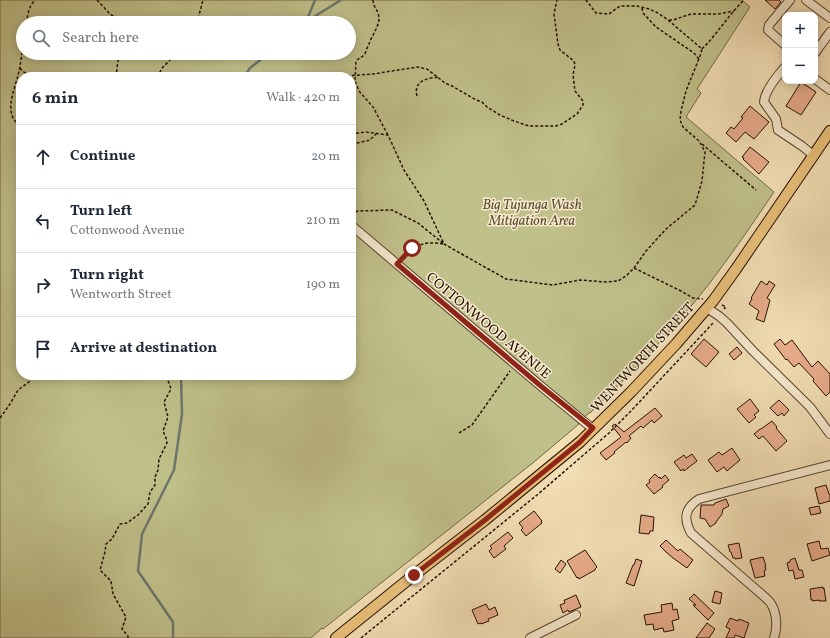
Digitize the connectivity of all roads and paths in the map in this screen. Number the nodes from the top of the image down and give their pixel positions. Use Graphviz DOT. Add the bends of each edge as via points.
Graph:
graph roads {
  1 [pos="35,0"];
  2 [pos="97,0"];
  3 [pos="203,0"];
  4 [pos="373,0"];
  5 [pos="557,0"];
  6 [pos="586,0"];
  7 [pos="790,0"];
  8 [pos="806,0"];
  9 [pos="743,1"];
  10 [pos="642,8"];
  11 [pos="734,11"];
  12 [pos="28,16"];
  13 [pos="113,16"];
  14 [pos="199,16"];
  15 [pos="830,18"];
  16 [pos="668,20"];
  17 [pos="830,32"];
  18 [pos="782,42"];
  19 [pos="702,49"];
  20 [pos="818,49"];
  21 [pos="699,59"];
  22 [pos="21,60"];
  23 [pos="118,60"];
  24 [pos="170,60"];
  25 [pos="20,68"];
  26 [pos="782,71"];
  27 [pos="19,72"];
  28 [pos="24,72"];
  29 [pos="117,72"];
  30 [pos="160,72"];
  31 [pos="356,75"];
  32 [pos="439,78"];
  33 [pos="818,81"];
  34 [pos="16,82"];
  35 [pos="356,84"];
  36 [pos="830,90"];
  37 [pos="417,96"];
  38 [pos="16,121"];
  39 [pos="830,130"];
  40 [pos="356,133"];
  41 [pos="377,133"];
  42 [pos="388,135"];
  43 [pos="699,141"];
  44 [pos="356,144"];
  45 [pos="814,155"];
  46 [pos="756,190"];
  47 [pos="356,212"];
  48 [pos="356,229"];
  49 [pos="444,244"];
  50 [pos="397,264"];
  51 [pos="634,268"];
  52 [pos="710,304"];
  53 [pos="719,316"];
  54 [pos="515,364"];
  55 [pos="29,380"];
  56 [pos="168,380"];
  57 [pos="0,418"];
  58 [pos="593,428"];
  59 [pos="459,433"];
  60 [pos="830,434"];
  61 [pos="830,465"];
  62 [pos="576,616"];
  63 [pos="128,638"];
  64 [pos="336,638"];
  65 [pos="530,638"];
  66 [pos="774,638"];
  1 -- 12 [label="path"];
  2 -- 13 [label="path"];
  3 -- 14 [label="path"];
  4 -- 31 [label="path" via="379,18 365,54 356,61"];
  5 -- 32 [label="path" via="554,14 558,44 560,50 574,61 575,91 583,101 581,110 567,122 556,126 529,126 500,115"];
  6 -- 10 [label="path" via="596,12 609,14 620,6"];
  7 -- 18 [label="street" via="769,25 768,30"];
  8 -- 15 [label="street"];
  9 -- 11 [label="path"];
  10 -- 16 [label="path" via="658,13"];
  10 -- 21 [label="path" via="643,13 656,27"];
  11 -- 16 [label="path" via="691,14"];
  11 -- 19 [label="path"];
  16 -- 19 [label="path"];
  17 -- 20 [label="street"];
  19 -- 21 [label="path"];
  21 -- 43 [label="path" via="686,91 680,120 683,128"];
  22 -- 25 [label="path"];
  23 -- 29 [label="path"];
  24 -- 30 [label="path"];
  25 -- 27 [label="path"];
  25 -- 28 [label="path"];
  26 -- 45 [label="street" via="764,97 764,102 776,119 778,130"];
  31 -- 32 [label="path" via="417,67"];
  32 -- 37 [label="path" via="427,79 418,84 415,91"];
  33 -- 36 [label="street"];
  34 -- 38 [label="path" via="11,114"];
  35 -- 42 [label="path" via="373,107"];
  39 -- 45 [label="main road, WENTWORTH STREET"];
  40 -- 41 [label="path"];
  41 -- 42 [label="path"];
  41 -- 44 [label="path" via="370,140"];
  42 -- 49 [label="path"];
  43 -- 46 [label="path"];
  43 -- 51 [label="path" via="704,152 704,167 695,205 666,229"];
  45 -- 52 [label="main road, WENTWORTH STREET"];
  47 -- 49 [label="path" via="392,210 418,223"];
  48 -- 50 [label="street, COTTONWOOD AVENUE"];
  49 -- 50 [label="path" via="432,242 412,248"];
  49 -- 51 [label="path" via="506,279 553,285 580,280 618,281"];
  50 -- 54 [label="street, COTTONWOOD AVENUE"];
  51 -- 52 [label="path"];
  52 -- 53 [label="street"];
  52 -- 53 [label="path" via="726,307"];
  52 -- 58 [label="main road, WENTWORTH STREET" via="631,392"];
  53 -- 60 [label="street" via="810,407"];
  54 -- 58 [label="street, COTTONWOOD AVENUE"];
  54 -- 59 [label="path" via="472,425"];
  55 -- 57 [label="path" via="18,390"];
  56 -- 63 [label="path" via="171,389 164,402 168,417 163,432 167,443 158,459 155,485 150,492 148,504 127,524 120,524 112,539 106,544 100,570 111,581 113,594 126,617 122,629"];
  58 -- 64 [label="main road, WENTWORTH STREET" via="580,442 485,520"];
  61 -- 66 [label="street" via="699,499 689,508 687,514 687,527 690,532 772,604 777,623"];
  62 -- 65 [label="street"];
}
